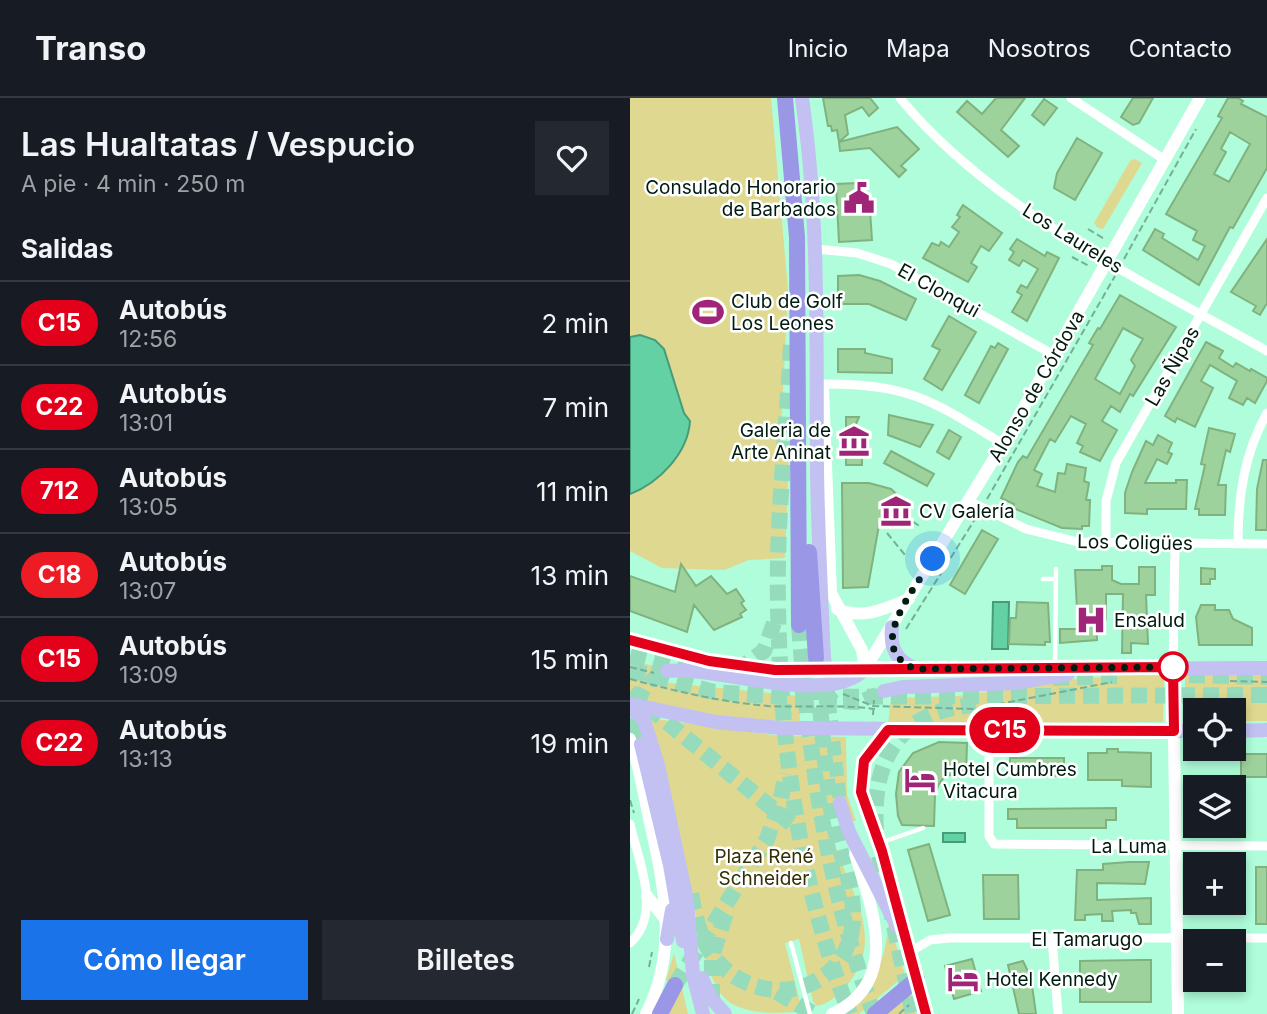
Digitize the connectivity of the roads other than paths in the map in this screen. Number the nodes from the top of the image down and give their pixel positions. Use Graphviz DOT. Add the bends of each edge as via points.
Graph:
graph roads {
  1 [pos="785,98"];
  2 [pos="802,98"];
  3 [pos="900,98"];
  4 [pos="1071,98"];
  5 [pos="1200,98"];
  6 [pos="1165,160"];
  7 [pos="1267,198"];
  8 [pos="816,249"];
  9 [pos="1108,260"];
  10 [pos="819,312"];
  11 [pos="1202,314"];
  12 [pos="1267,351"];
  13 [pos="1054,355"];
  14 [pos="823,384"];
  15 [pos="1267,413"];
  16 [pos="1003,444"];
  17 [pos="799,466"];
  18 [pos="969,501"];
  19 [pos="1175,543"];
  20 [pos="1106,544"];
  21 [pos="1238,544"];
  22 [pos="1267,544"];
  23 [pos="1056,569"];
  24 [pos="1044,579"];
  25 [pos="1055,579"];
  26 [pos="909,598"];
  27 [pos="836,609"];
  28 [pos="799,625"];
  29 [pos="892,627"];
  30 [pos="630,640"];
  31 [pos="821,657"];
  32 [pos="1173,667"];
  33 [pos="1055,668"];
  34 [pos="1097,668"];
  35 [pos="1267,668"];
  36 [pos="865,669"];
  37 [pos="916,669"];
  38 [pos="667,671"];
  39 [pos="776,677"];
  40 [pos="880,694"];
  41 [pos="630,706"];
  42 [pos="882,730"];
  43 [pos="989,730"];
  44 [pos="1246,730"];
  45 [pos="1267,730"];
  46 [pos="1174,731"];
  47 [pos="1183,731"];
  48 [pos="635,741"];
  49 [pos="840,803"];
  50 [pos="630,824"];
  51 [pos="923,828"];
  52 [pos="849,832"];
  53 [pos="879,843"];
  54 [pos="1267,846"];
  55 [pos="1175,847"];
  56 [pos="674,891"];
  57 [pos="647,896"];
  58 [pos="687,900"];
  59 [pos="667,922"];
  60 [pos="1052,938"];
  61 [pos="1267,938"];
  62 [pos="667,939"];
  63 [pos="1175,939"];
  64 [pos="630,943"];
  65 [pos="791,943"];
  66 [pos="910,952"];
  67 [pos="693,975"];
  68 [pos="917,979"];
  69 [pos="675,985"];
  70 [pos="646,1014"];
  71 [pos="660,1014"];
  72 [pos="703,1014"];
  73 [pos="725,1014"];
  74 [pos="810,1014"];
  75 [pos="832,1014"];
  76 [pos="875,1014"];
  77 [pos="926,1014"];
  78 [pos="1058,1014"];
  79 [pos="1178,1014"];
  1 -- 17 [label="highway" via="797,237"];
  2 -- 8 [label="main road"];
  3 -- 9 [label="street, Los Laureles" via="980,175 1051,227"];
  4 -- 6 [label="street"];
  5 -- 6 [label="main road, Alonso de Córdova"];
  6 -- 9 [label="main road, Alonso de Córdova"];
  7 -- 11 [label="street, Las Ñipas"];
  8 -- 10 [label="main road"];
  8 -- 13 [label="street, El Clonqui" via="857,253 891,264"];
  9 -- 11 [label="street, Los Laureles"];
  9 -- 13 [label="main road, Alonso de Córdova"];
  10 -- 14 [label="main road"];
  10 -- 31 [label="main road"];
  11 -- 12 [label="street, Los Laureles"];
  11 -- 20 [label="street, Las Ñipas" via="1113,470"];
  13 -- 16 [label="main road, Alonso de Córdova"];
  14 -- 16 [label="street" via="874,385 920,395"];
  14 -- 27 [label="main road" via="829,580"];
  15 -- 21 [label="street" via="1245,467"];
  16 -- 18 [label="main road, Alonso de Córdova"];
  17 -- 28 [label="highway"];
  17 -- 31 [label="highway"];
  18 -- 20 [label="street, Los Coligües" via="1038,533"];
  18 -- 26 [label="main road, Alonso de Córdova"];
  19 -- 20 [label="street, Los Coligües"];
  19 -- 21 [label="street, Los Coligües"];
  19 -- 32 [label="street"];
  21 -- 22 [label="street, Los Coligües"];
  23 -- 25 [label="lane"];
  24 -- 25 [label="lane"];
  25 -- 33 [label="lane"];
  26 -- 27 [label="main road" via="869,614"];
  26 -- 29 [label="main road, Alonso de Córdova"];
  27 -- 36 [label="main road" via="862,650"];
  29 -- 36 [label="main road, Alonso de Córdova"];
  29 -- 37 [label="main road" via="894,652"];
  30 -- 39 [label="main road"];
  32 -- 34 [label="main road"];
  32 -- 35 [label="main road"];
  32 -- 46 [label="main road"];
  33 -- 34 [label="main road"];
  33 -- 37 [label="main road"];
  34 -- 40 [label="main road" via="1015,683 903,687"];
  36 -- 37 [label="main road"];
  36 -- 39 [label="main road" via="846,682"];
  38 -- 39 [label="main road"];
  41 -- 42 [label="main road" via="716,722"];
  41 -- 58 [label="main road" via="644,720 650,736"];
  42 -- 43 [label="main road"];
  42 -- 53 [label="main road" via="860,780"];
  43 -- 46 [label="main road"];
  43 -- 55 [label="street, La Luma" via="992,843"];
  44 -- 45 [label="main road"];
  46 -- 47 [label="main road"];
  46 -- 55 [label="main road"];
  48 -- 56 [label="main road"];
  48 -- 59 [label="main road"];
  49 -- 52 [label="main road"];
  50 -- 57 [label="street"];
  51 -- 53 [label="lane"];
  52 -- 66 [label="main road"];
  52 -- 75 [label="main road" via="869,899 877,947 864,988"];
  53 -- 66 [label="main road"];
  54 -- 55 [label="street, La Luma"];
  55 -- 63 [label="main road"];
  56 -- 62 [label="main road"];
  56 -- 67 [label="main road"];
  57 -- 59 [label="main road"];
  57 -- 64 [label="street" via="644,921"];
  58 -- 67 [label="main road"];
  58 -- 73 [label="main road" via="702,980"];
  59 -- 62 [label="main road"];
  60 -- 63 [label="street, El Tamarugo"];
  60 -- 66 [label="street, El Tamarugo" via="938,939"];
  60 -- 78 [label="street"];
  61 -- 63 [label="street, El Tamarugo"];
  62 -- 70 [label="main road" via="661,975"];
  63 -- 79 [label="main road"];
  65 -- 74 [label="lane"];
  66 -- 68 [label="main road"];
  67 -- 72 [label="main road"];
  68 -- 76 [label="highway"];
  68 -- 77 [label="main road"];
  69 -- 71 [label="highway"];
}
